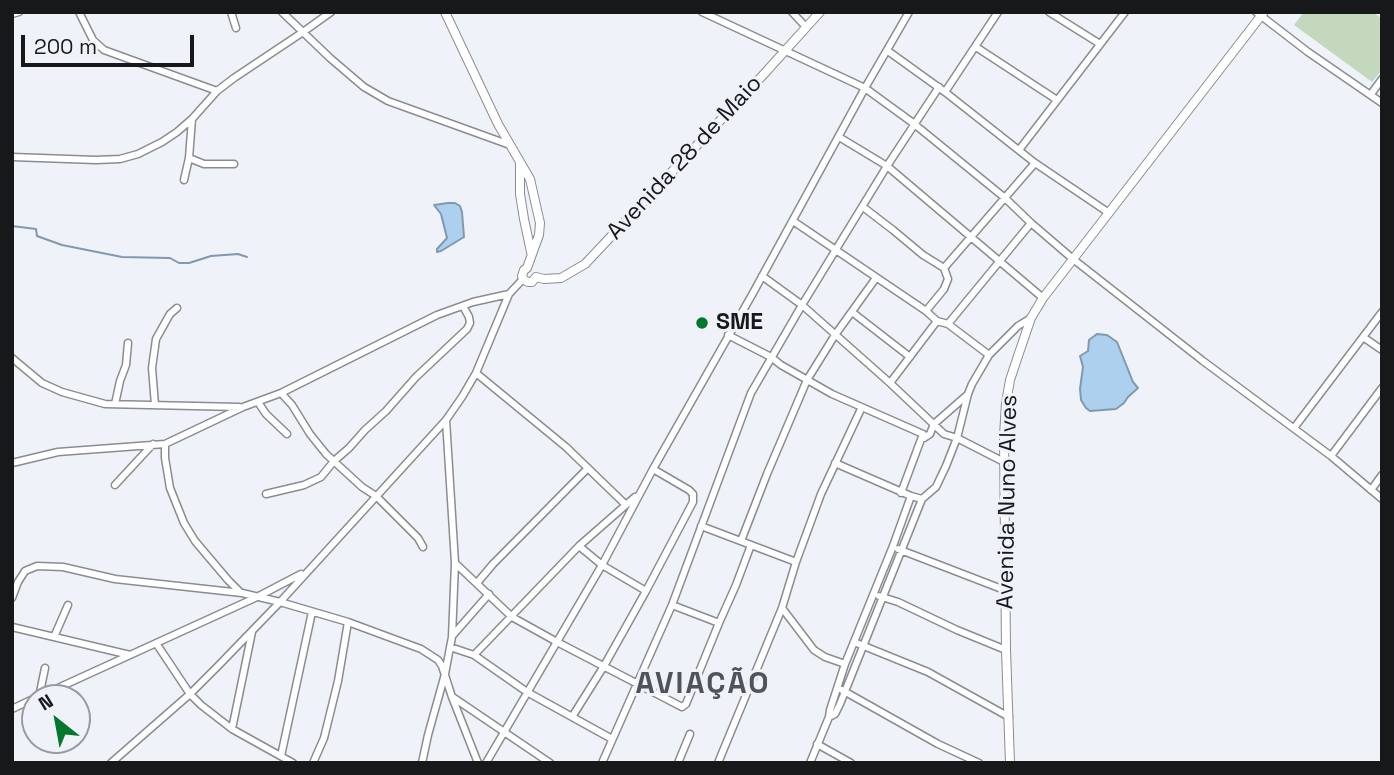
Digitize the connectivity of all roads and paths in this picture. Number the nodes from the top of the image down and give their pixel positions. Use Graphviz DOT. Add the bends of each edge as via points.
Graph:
graph roads {
  1 [pos="19,12"];
  2 [pos="79,12"];
  3 [pos="231,12"];
  4 [pos="282,12"];
  5 [pos="331,12"];
  6 [pos="445,12"];
  7 [pos="702,12"];
  8 [pos="792,12"];
  9 [pos="820,12"];
  10 [pos="909,12"];
  11 [pos="998,12"];
  12 [pos="1049,12"];
  13 [pos="1125,12"];
  14 [pos="1260,13"];
  15 [pos="12,14"];
  16 [pos="806,27"];
  17 [pos="236,28"];
  18 [pos="303,32"];
  19 [pos="1100,44"];
  20 [pos="976,47"];
  21 [pos="785,50"];
  22 [pos="888,51"];
  23 [pos="1382,79"];
  24 [pos="939,87"];
  25 [pos="865,88"];
  26 [pos="217,91"];
  27 [pos="945,92"];
  28 [pos="1371,94"];
  29 [pos="1057,100"];
  30 [pos="1382,103"];
  31 [pos="192,119"];
  32 [pos="913,124"];
  33 [pos="839,137"];
  34 [pos="510,145"];
  35 [pos="1019,150"];
  36 [pos="12,156"];
  37 [pos="189,158"];
  38 [pos="1035,163"];
  39 [pos="234,164"];
  40 [pos="520,164"];
  41 [pos="887,166"];
  42 [pos="184,180"];
  43 [pos="1005,198"];
  44 [pos="863,207"];
  45 [pos="1109,213"];
  46 [pos="793,221"];
  47 [pos="1031,223"];
  48 [pos="970,236"];
  49 [pos="836,249"];
  50 [pos="531,252"];
  51 [pos="1073,259"];
  52 [pos="998,262"];
  53 [pos="527,268"];
  54 [pos="944,268"];
  55 [pos="762,276"];
  56 [pos="536,277"];
  57 [pos="876,278"];
  58 [pos="523,279"];
  59 [pos="509,294"];
  60 [pos="1043,298"];
  61 [pos="802,305"];
  62 [pos="463,306"];
  63 [pos="177,308"];
  64 [pos="926,311"];
  65 [pos="852,312"];
  66 [pos="1382,312"];
  67 [pos="1031,318"];
  68 [pos="937,321"];
  69 [pos="948,324"];
  70 [pos="728,335"];
  71 [pos="835,335"];
  72 [pos="1363,337"];
  73 [pos="128,343"];
  74 [pos="1382,350"];
  75 [pos="989,355"];
  76 [pos="771,357"];
  77 [pos="910,357"];
  78 [pos="12,358"];
  79 [pos="475,373"];
  80 [pos="807,380"];
  81 [pos="890,383"];
  82 [pos="1382,388"];
  83 [pos="281,393"];
  84 [pos="968,394"];
  85 [pos="258,402"];
  86 [pos="115,404"];
  87 [pos="155,405"];
  88 [pos="243,407"];
  89 [pos="862,409"];
  90 [pos="446,420"];
  91 [pos="934,424"];
  92 [pos="1294,429"];
  93 [pos="923,433"];
  94 [pos="287,434"];
  95 [pos="957,438"];
  96 [pos="153,444"];
  97 [pos="165,444"];
  98 [pos="1331,456"];
  99 [pos="334,461"];
  100 [pos="1004,462"];
  101 [pos="12,463"];
  102 [pos="835,463"];
  103 [pos="588,468"];
  104 [pos="653,469"];
  105 [pos="1382,475"];
  106 [pos="115,485"];
  107 [pos="1371,490"];
  108 [pos="901,493"];
  109 [pos="265,494"];
  110 [pos="639,494"];
  111 [pos="376,496"];
  112 [pos="911,496"];
  113 [pos="922,499"];
  114 [pos="1382,499"];
  115 [pos="626,505"];
  116 [pos="701,526"];
  117 [pos="741,541"];
  118 [pos="751,545"];
  119 [pos="579,546"];
  120 [pos="893,546"];
  121 [pos="423,547"];
  122 [pos="901,551"];
  123 [pos="796,562"];
  124 [pos="455,563"];
  125 [pos="602,565"];
  126 [pos="306,572"];
  127 [pos="477,583"];
  128 [pos="646,592"];
  129 [pos="1007,592"];
  130 [pos="242,593"];
  131 [pos="489,594"];
  132 [pos="874,594"];
  133 [pos="257,597"];
  134 [pos="883,597"];
  135 [pos="12,598"];
  136 [pos="280,602"];
  137 [pos="68,605"];
  138 [pos="672,606"];
  139 [pos="782,608"];
  140 [pos="312,612"];
  141 [pos="512,617"];
  142 [pos="348,622"];
  143 [pos="719,623"];
  144 [pos="12,627"];
  145 [pos="253,629"];
  146 [pos="54,637"];
  147 [pos="452,637"];
  148 [pos="557,642"];
  149 [pos="854,642"];
  150 [pos="156,643"];
  151 [pos="864,645"];
  152 [pos="450,647"];
  153 [pos="1006,650"];
  154 [pos="130,655"];
  155 [pos="474,656"];
  156 [pos="845,664"];
  157 [pos="604,666"];
  158 [pos="46,668"];
  159 [pos="445,674"];
  160 [pos="639,683"];
  161 [pos="41,684"];
  162 [pos="67,684"];
  163 [pos="837,689"];
  164 [pos="527,692"];
  165 [pos="845,692"];
  166 [pos="190,694"];
  167 [pos="452,697"];
  168 [pos="572,717"];
  169 [pos="829,717"];
  170 [pos="1009,717"];
  171 [pos="232,729"];
  172 [pos="503,733"];
  173 [pos="690,734"];
  174 [pos="612,738"];
  175 [pos="817,744"];
  176 [pos="281,756"];
  177 [pos="111,763"];
  178 [pos="293,763"];
  179 [pos="313,763"];
  180 [pos="422,763"];
  181 [pos="478,763"];
  182 [pos="486,763"];
  183 [pos="550,763"];
  184 [pos="602,763"];
  185 [pos="678,763"];
  186 [pos="718,763"];
  187 [pos="810,763"];
  188 [pos="851,763"];
  189 [pos="979,763"];
  190 [pos="1010,763"];
  1 -- 15 [label="street"];
  2 -- 26 [label="street" via="93,40 104,50"];
  3 -- 17 [label="street"];
  4 -- 18 [label="street"];
  5 -- 18 [label="street"];
  6 -- 34 [label="street"];
  7 -- 21 [label="street"];
  8 -- 16 [label="street"];
  9 -- 16 [label="street, Avenida 28 de Maio"];
  10 -- 22 [label="street"];
  11 -- 20 [label="street"];
  12 -- 19 [label="street"];
  13 -- 19 [label="street"];
  14 -- 28 [label="street"];
  14 -- 45 [label="street, Avenida Nuno Alves"];
  16 -- 21 [label="street, Avenida 28 de Maio"];
  18 -- 26 [label="street"];
  18 -- 34 [label="street" via="355,80 388,101"];
  19 -- 29 [label="street"];
  20 -- 27 [label="street"];
  20 -- 29 [label="street"];
  21 -- 25 [label="street"];
  21 -- 56 [label="street, Avenida 28 de Maio" via="585,264 561,278"];
  22 -- 24 [label="street"];
  22 -- 25 [label="street"];
  23 -- 28 [label="street"];
  24 -- 27 [label="street"];
  24 -- 32 [label="street"];
  25 -- 32 [label="street"];
  25 -- 33 [label="street"];
  26 -- 31 [label="street"];
  27 -- 35 [label="street"];
  28 -- 30 [label="street"];
  29 -- 35 [label="street"];
  31 -- 36 [label="street" via="162,142 120,159"];
  31 -- 37 [label="street"];
  32 -- 41 [label="street"];
  32 -- 43 [label="street"];
  33 -- 41 [label="street"];
  33 -- 46 [label="street"];
  34 -- 40 [label="street"];
  35 -- 38 [label="street"];
  37 -- 39 [label="street" via="204,164"];
  37 -- 42 [label="street"];
  38 -- 43 [label="street"];
  38 -- 45 [label="street"];
  40 -- 50 [label="street" via="520,194"];
  40 -- 50 [label="street" via="530,179 540,223"];
  41 -- 44 [label="street"];
  41 -- 48 [label="street"];
  43 -- 47 [label="street"];
  43 -- 48 [label="street"];
  44 -- 49 [label="street"];
  44 -- 54 [label="street"];
  45 -- 51 [label="street, Avenida Nuno Alves"];
  46 -- 49 [label="street"];
  46 -- 55 [label="street"];
  47 -- 51 [label="street"];
  47 -- 52 [label="street"];
  48 -- 52 [label="street"];
  48 -- 54 [label="street"];
  49 -- 57 [label="street"];
  49 -- 61 [label="street"];
  50 -- 53 [label="street"];
  51 -- 60 [label="street, Avenida Nuno Alves"];
  51 -- 92 [label="street"];
  52 -- 60 [label="street"];
  52 -- 69 [label="street"];
  53 -- 56 [label="street" via="535,271"];
  53 -- 58 [label="street"];
  54 -- 64 [label="street" via="948,279 944,289"];
  55 -- 61 [label="street"];
  55 -- 70 [label="street"];
  56 -- 58 [label="street" via="532,282"];
  57 -- 64 [label="street"];
  57 -- 65 [label="street"];
  58 -- 59 [label="street"];
  59 -- 62 [label="street"];
  59 -- 79 [label="street"];
  60 -- 67 [label="street, Avenida Nuno Alves"];
  61 -- 71 [label="street"];
  61 -- 76 [label="street"];
  62 -- 83 [label="street" via="415,325"];
  62 -- 99 [label="street" via="469,317 467,329"];
  63 -- 87 [label="street" via="156,339 152,368"];
  64 -- 68 [label="street"];
  65 -- 71 [label="street"];
  65 -- 77 [label="street"];
  66 -- 72 [label="street"];
  67 -- 75 [label="street"];
  67 -- 100 [label="street, Avenida Nuno Alves" via="1010,380"];
  68 -- 69 [label="street"];
  68 -- 77 [label="street"];
  69 -- 75 [label="street"];
  70 -- 76 [label="street"];
  70 -- 104 [label="street"];
  71 -- 80 [label="street"];
  71 -- 81 [label="street"];
  72 -- 74 [label="street"];
  72 -- 92 [label="street"];
  73 -- 86 [label="street"];
  75 -- 84 [label="street"];
  76 -- 80 [label="street"];
  76 -- 116 [label="street" via="751,393"];
  77 -- 81 [label="street"];
  78 -- 86 [label="street" via="42,383"];
  79 -- 90 [label="street"];
  79 -- 103 [label="street"];
  80 -- 89 [label="street"];
  80 -- 117 [label="street"];
  81 -- 91 [label="street"];
  82 -- 98 [label="street"];
  83 -- 85 [label="street"];
  83 -- 99 [label="street"];
  84 -- 91 [label="street"];
  84 -- 95 [label="street"];
  85 -- 88 [label="street"];
  85 -- 94 [label="street"];
  86 -- 87 [label="street"];
  87 -- 88 [label="street"];
  88 -- 97 [label="street"];
  89 -- 93 [label="street"];
  89 -- 102 [label="street"];
  90 -- 111 [label="street"];
  90 -- 124 [label="street"];
  91 -- 93 [label="street" via="927,437"];
  91 -- 95 [label="street"];
  92 -- 98 [label="street"];
  93 -- 108 [label="street"];
  95 -- 100 [label="street"];
  95 -- 113 [label="street" via="936,487"];
  96 -- 97 [label="street"];
  96 -- 101 [label="street" via="58,452"];
  96 -- 106 [label="street"];
  97 -- 130 [label="street" via="170,488 184,523"];
  98 -- 107 [label="street"];
  99 -- 109 [label="street" via="314,481"];
  99 -- 111 [label="street"];
  100 -- 129 [label="street, Avenida Nuno Alves"];
  102 -- 108 [label="street"];
  102 -- 123 [label="street"];
  103 -- 115 [label="street"];
  103 -- 127 [label="street"];
  104 -- 110 [label="street"];
  104 -- 128 [label="street" via="689,490 693,498"];
  105 -- 107 [label="street"];
  107 -- 114 [label="street"];
  108 -- 112 [label="street"];
  110 -- 115 [label="street"];
  110 -- 125 [label="street"];
  111 -- 121 [label="street"];
  111 -- 126 [label="street"];
  112 -- 113 [label="street"];
  112 -- 120 [label="street"];
  113 -- 122 [label="street"];
  115 -- 119 [label="street"];
  116 -- 117 [label="street"];
  116 -- 138 [label="street"];
  117 -- 118 [label="street"];
  118 -- 123 [label="street"];
  118 -- 143 [label="street"];
  119 -- 125 [label="street"];
  119 -- 141 [label="street"];
  120 -- 122 [label="street"];
  120 -- 132 [label="street"];
  122 -- 129 [label="street"];
  122 -- 134 [label="street"];
  123 -- 139 [label="street"];
  124 -- 127 [label="street"];
  124 -- 147 [label="street"];
  125 -- 128 [label="street"];
  125 -- 148 [label="street"];
  126 -- 133 [label="street"];
  126 -- 136 [label="street"];
  127 -- 131 [label="street"];
  128 -- 157 [label="street"];
  129 -- 153 [label="street, Avenida Nuno Alves"];
  130 -- 133 [label="street"];
  130 -- 135 [label="street" via="37,566 25,571"];
  131 -- 141 [label="street"];
  131 -- 147 [label="street"];
  132 -- 134 [label="street"];
  132 -- 149 [label="street"];
  133 -- 136 [label="street"];
  133 -- 150 [label="street"];
  134 -- 151 [label="street"];
  134 -- 153 [label="street"];
  136 -- 140 [label="street"];
  136 -- 145 [label="street"];
  137 -- 146 [label="street"];
  138 -- 143 [label="street"];
  138 -- 160 [label="street"];
  139 -- 156 [label="street" via="814,650"];
  139 -- 186 [label="street"];
  140 -- 142 [label="street"];
  140 -- 176 [label="street"];
  141 -- 148 [label="street"];
  141 -- 155 [label="street"];
  142 -- 159 [label="street" via="421,649 438,660"];
  142 -- 179 [label="street" via="338,681"];
  143 -- 160 [label="street" via="685,706"];
  144 -- 146 [label="street"];
  145 -- 166 [label="street"];
  145 -- 171 [label="street"];
  146 -- 154 [label="street"];
  147 -- 152 [label="street"];
  148 -- 157 [label="street"];
  148 -- 164 [label="street"];
  149 -- 151 [label="street"];
  149 -- 156 [label="street"];
  150 -- 154 [label="street"];
  150 -- 166 [label="street"];
  151 -- 165 [label="street"];
  151 -- 170 [label="street" via="928,672"];
  152 -- 155 [label="street"];
  152 -- 159 [label="street"];
  153 -- 170 [label="street, Avenida Nuno Alves"];
  154 -- 162 [label="street"];
  155 -- 164 [label="street"];
  156 -- 163 [label="street"];
  157 -- 160 [label="street"];
  157 -- 168 [label="street"];
  158 -- 161 [label="street"];
  159 -- 167 [label="street"];
  159 -- 180 [label="street"];
  160 -- 174 [label="street"];
  163 -- 165 [label="street"];
  163 -- 169 [label="street"];
  164 -- 168 [label="street"];
  164 -- 172 [label="street"];
  165 -- 169 [label="street"];
  165 -- 189 [label="street"];
  166 -- 171 [label="street"];
  166 -- 177 [label="street"];
  167 -- 172 [label="street"];
  167 -- 181 [label="street"];
  168 -- 174 [label="street"];
  169 -- 175 [label="street"];
  170 -- 190 [label="street, Avenida Nuno Alves"];
  171 -- 176 [label="street"];
  172 -- 182 [label="street"];
  172 -- 183 [label="street"];
  173 -- 185 [label="street"];
  174 -- 184 [label="street"];
  175 -- 187 [label="street"];
  175 -- 188 [label="street"];
  176 -- 178 [label="street"];
}
